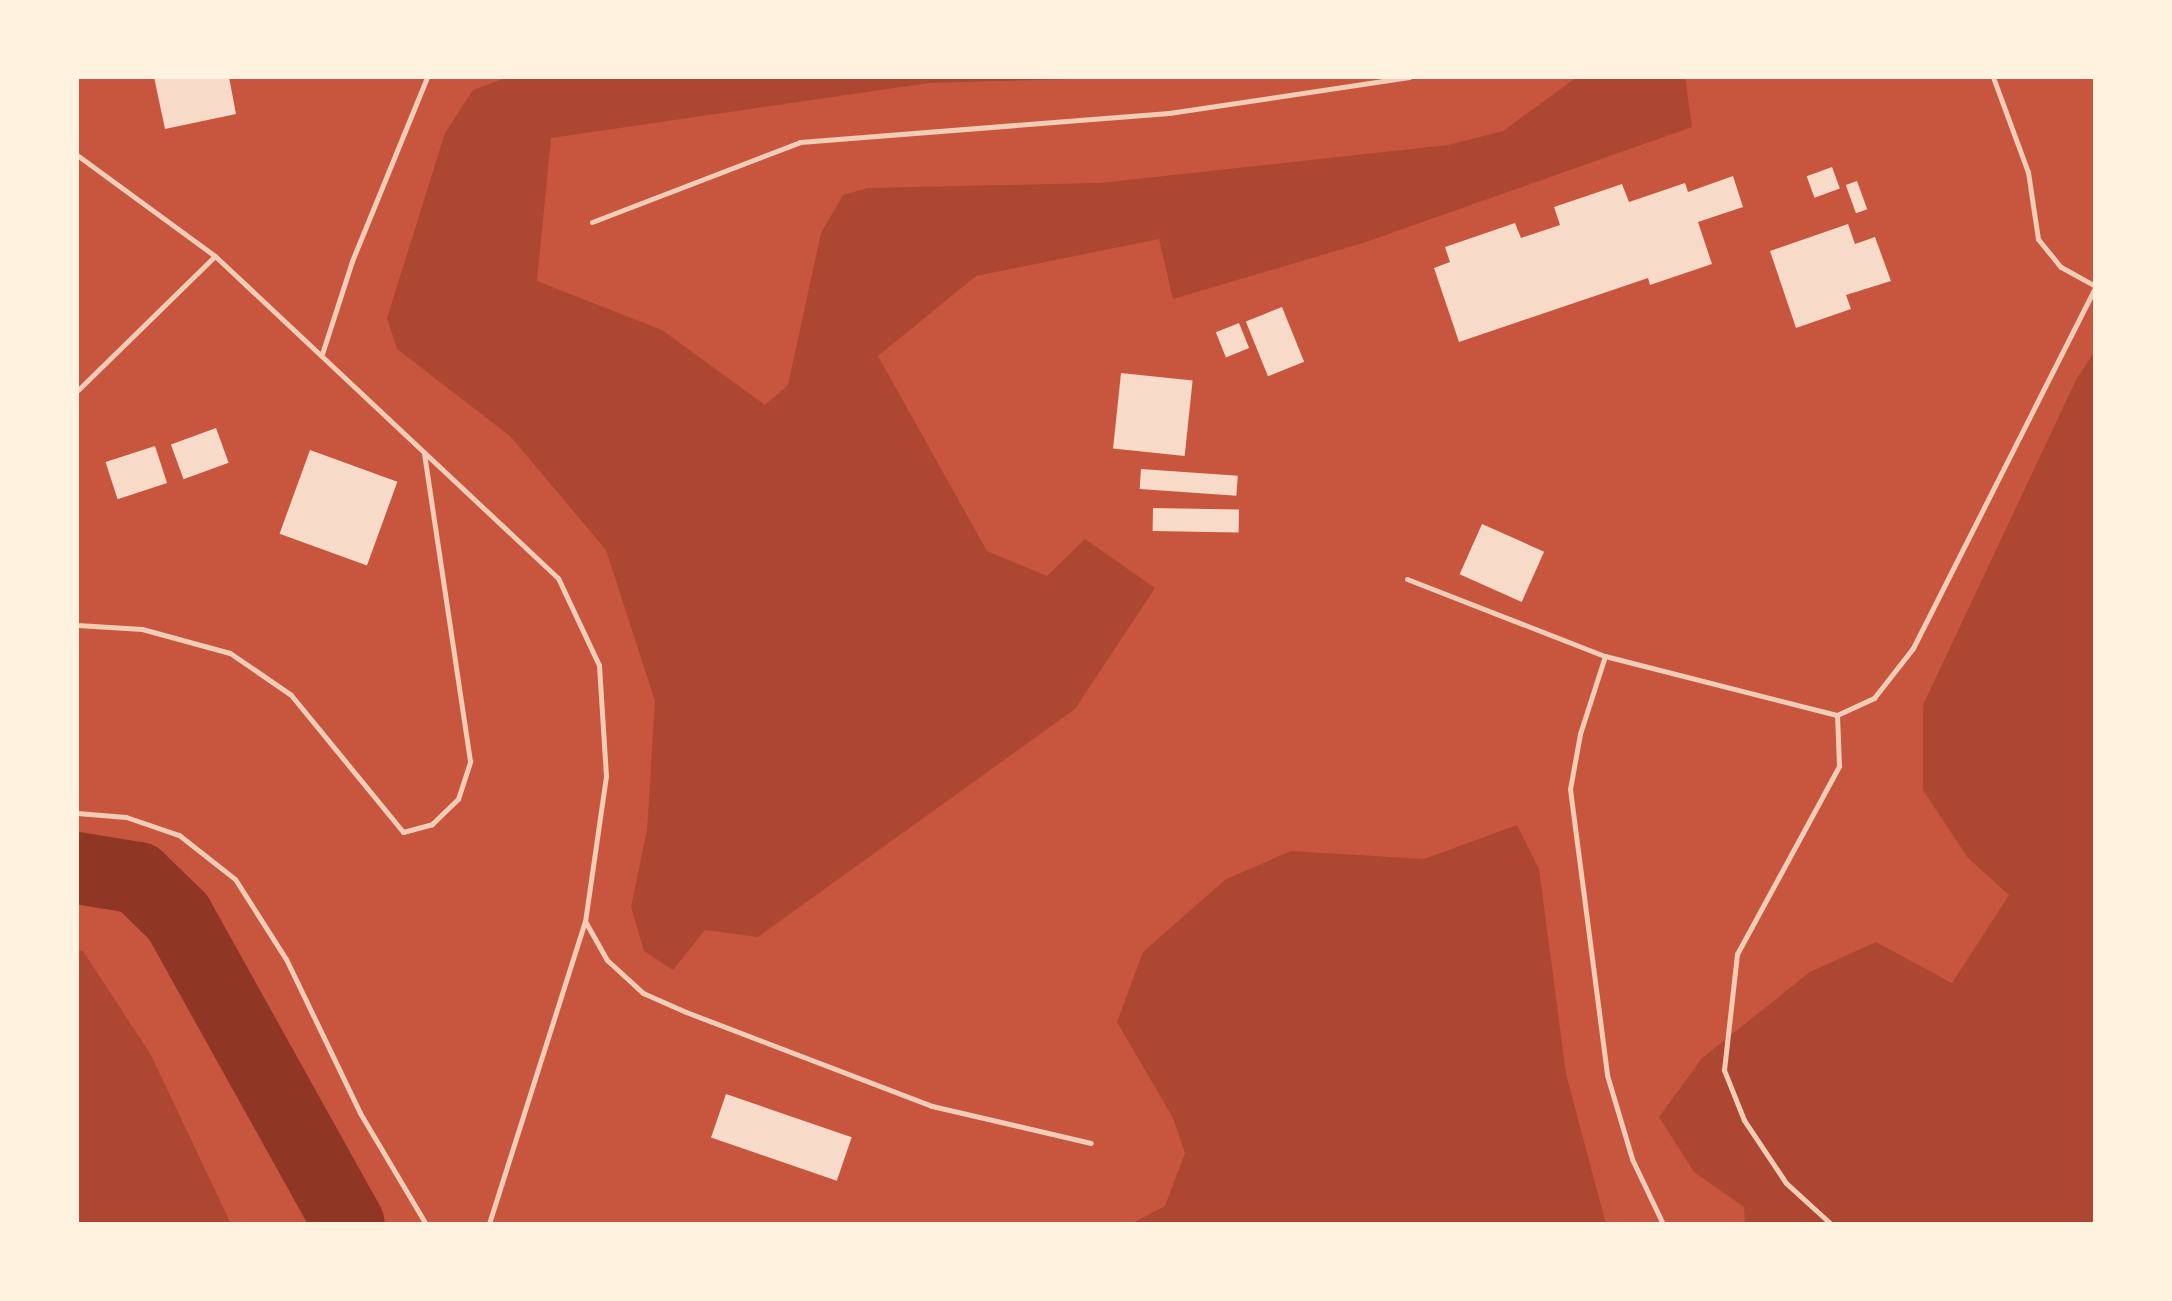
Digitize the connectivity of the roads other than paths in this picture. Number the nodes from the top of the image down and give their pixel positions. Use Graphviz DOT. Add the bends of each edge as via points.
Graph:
graph roads {
  1 [pos="427,77"];
  2 [pos="1409,77"];
  3 [pos="1993,77"];
  4 [pos="77,155"];
  5 [pos="592,222"];
  6 [pos="215,256"];
  7 [pos="2095,287"];
  8 [pos="322,354"];
  9 [pos="77,391"];
  10 [pos="425,454"];
  11 [pos="1407,579"];
  12 [pos="77,625"];
  13 [pos="1605,656"];
  14 [pos="1837,715"];
  15 [pos="77,814"];
  16 [pos="585,921"];
  17 [pos="1091,1143"];
  18 [pos="426,1224"];
  19 [pos="489,1224"];
  20 [pos="1664,1224"];
  21 [pos="1831,1224"];
  1 -- 8 [label="lane" via="352,261"];
  2 -- 5 [label="lane" via="1170,113 800,142"];
  3 -- 7 [label="lane" via="2028,172 2038,239 2061,267"];
  4 -- 6 [label="lane"];
  6 -- 8 [label="lane"];
  6 -- 9 [label="lane" via="161,316"];
  7 -- 14 [label="lane" via="1913,648 1874,698"];
  8 -- 10 [label="lane"];
  10 -- 12 [label="lane" via="470,761 458,800 432,824 403,832 291,695 230,653 142,629"];
  10 -- 16 [label="lane" via="558,578 599,666 606,776"];
  11 -- 13 [label="lane"];
  13 -- 14 [label="lane"];
  13 -- 20 [label="lane" via="1580,734 1570,789 1607,1075 1632,1159"];
  14 -- 21 [label="lane" via="1839,766 1737,954 1724,1070 1744,1120 1786,1183"];
  15 -- 18 [label="lane" via="126,817 179,835 235,879 286,959 360,1113"];
  16 -- 17 [label="lane" via="607,960 654,998 932,1106"];
  16 -- 19 [label="lane"];
}
